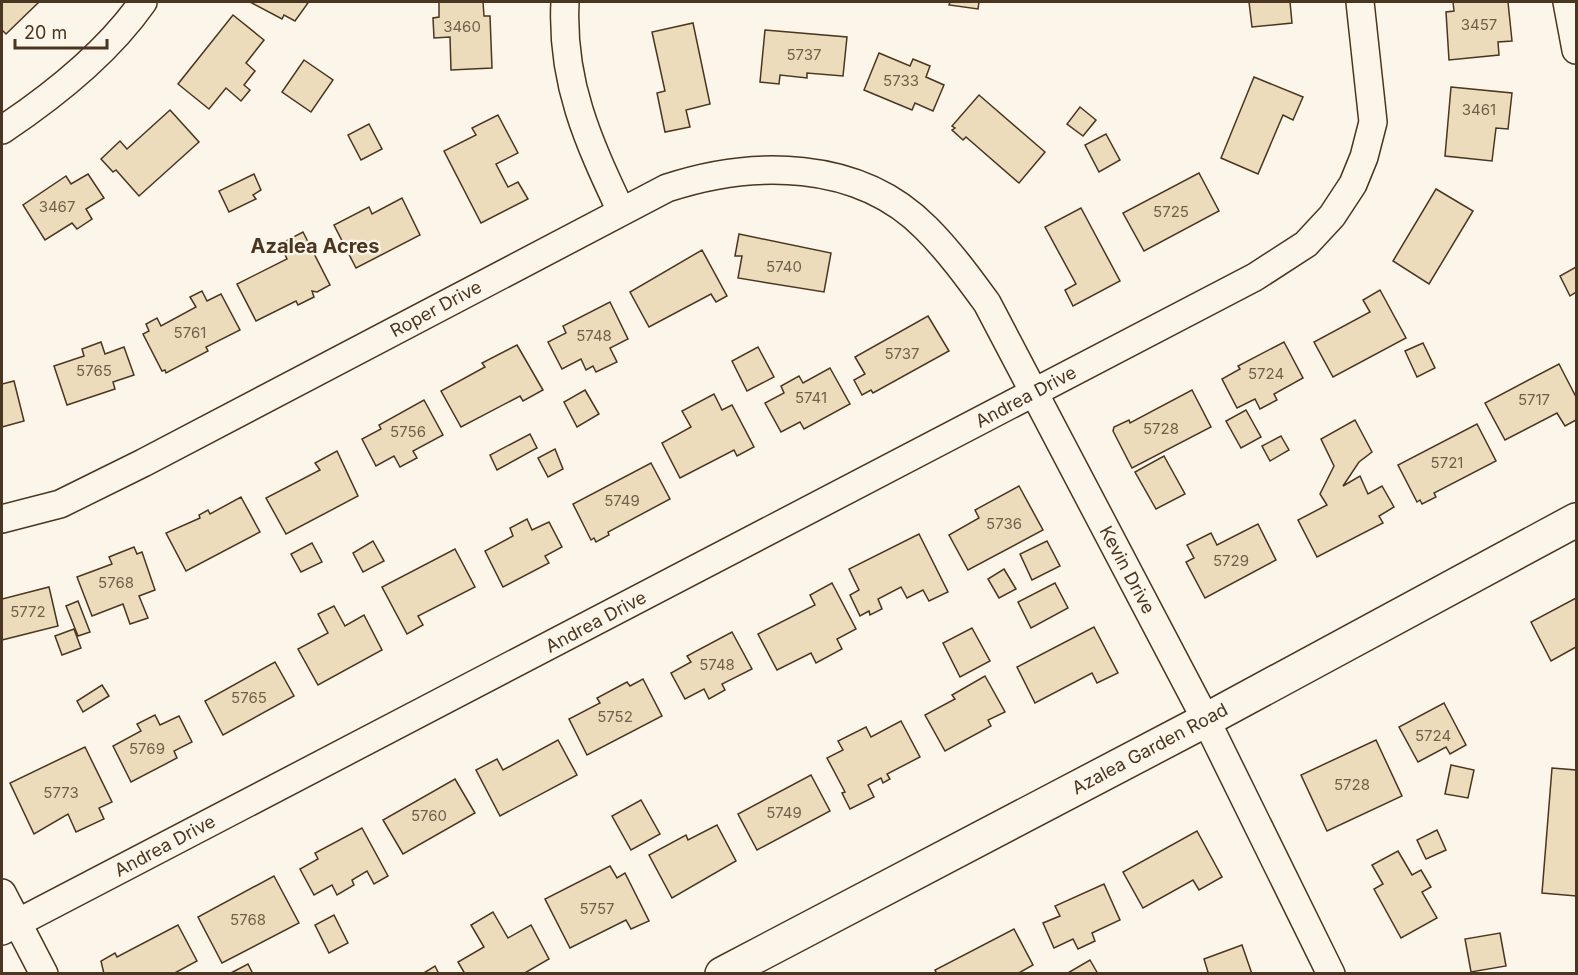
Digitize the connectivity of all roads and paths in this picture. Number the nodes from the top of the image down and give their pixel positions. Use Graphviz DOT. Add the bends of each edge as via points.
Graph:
graph roads {
  1 [pos="143,2"];
  2 [pos="565,2"];
  3 [pos="1360,2"];
  4 [pos="1567,2"];
  5 [pos="1576,50"];
  6 [pos="2,130"];
  7 [pos="883,197"];
  8 [pos="621,211"];
  9 [pos="1034,393"];
  10 [pos="2,519"];
  11 [pos="1576,520"];
  12 [pos="1206,720"];
  13 [pos="2,893"];
  14 [pos="10,927"];
  15 [pos="44,974"];
  16 [pos="722,974"];
  17 [pos="1331,974"];
  1 -- 6 [label="street" via="95,56"];
  2 -- 8 [label="street" via="570,74 581,124"];
  3 -- 9 [label="street, Andrea Drive" via="1373,122 1353,184 1332,216 1305,244 1255,277"];
  4 -- 5 [label="street"];
  7 -- 8 [label="street, Roper Drive" via="824,174 780,168 735,170 667,188"];
  7 -- 9 [label="street, Kevin Drive" via="925,226 958,263 987,303"];
  8 -- 10 [label="street, Roper Drive" via="143,463 60,504"];
  9 -- 12 [label="street, Kevin Drive"];
  9 -- 14 [label="street, Andrea Drive"];
  11 -- 12 [label="main road, Azalea Garden Road"];
  12 -- 16 [label="main road, Azalea Garden Road"];
  12 -- 17 [label="street, Kevin Drive"];
  13 -- 14 [label="street"];
  14 -- 15 [label="street"];
}
